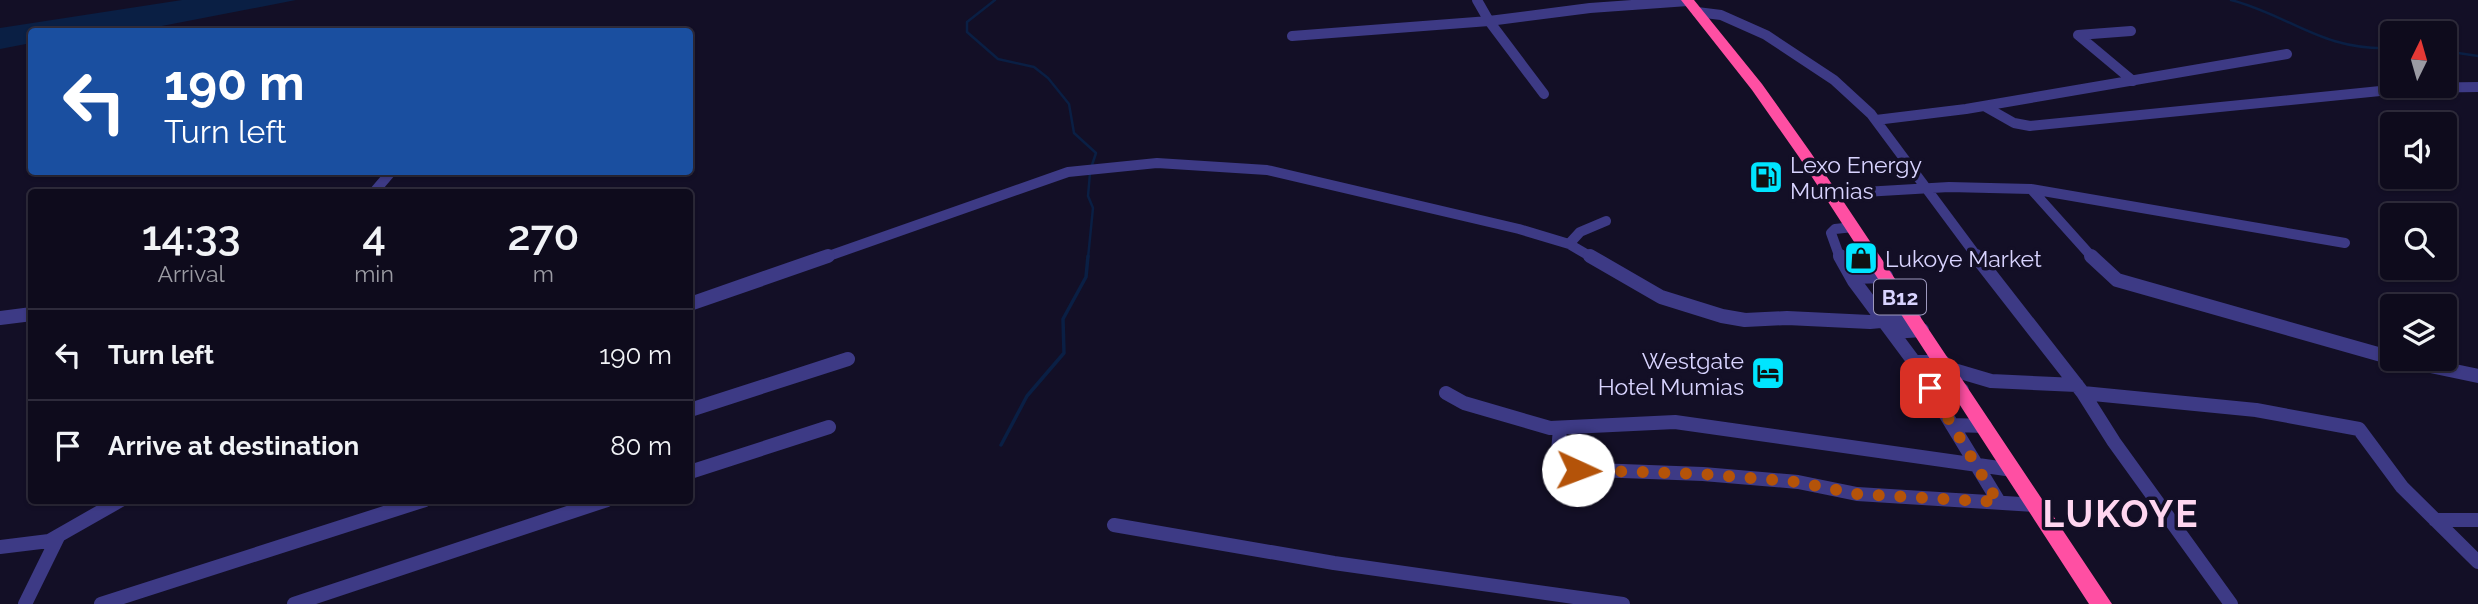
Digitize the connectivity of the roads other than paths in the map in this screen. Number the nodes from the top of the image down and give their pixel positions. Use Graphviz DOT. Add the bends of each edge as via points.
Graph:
graph roads {
  1 [pos="1477,0"];
  2 [pos="1618,3"];
  3 [pos="1691,4"];
  4 [pos="1489,21"];
  5 [pos="2131,31"];
  6 [pos="1292,36"];
  7 [pos="2287,54"];
  8 [pos="2133,81"];
  9 [pos="2478,88"];
  10 [pos="1544,94"];
  11 [pos="1984,106"];
  12 [pos="1876,120"];
  13 [pos="388,175"];
  14 [pos="377,189"];
  15 [pos="2031,189"];
  16 [pos="1927,190"];
  17 [pos="1830,194"];
  18 [pos="1606,221"];
  19 [pos="1853,227"];
  20 [pos="2345,243"];
  21 [pos="1569,244"];
  22 [pos="1886,276"];
  23 [pos="1853,278"];
  24 [pos="693,303"];
  25 [pos="28,314"];
  26 [pos="0,318"];
  27 [pos="1918,324"];
  28 [pos="1888,326"];
  29 [pos="2380,354"];
  30 [pos="848,359"];
  31 [pos="1914,362"];
  32 [pos="1945,365"];
  33 [pos="2455,371"];
  34 [pos="2478,376"];
  35 [pos="1930,388"];
  36 [pos="2080,389"];
  37 [pos="1962,390"];
  38 [pos="1446,393"];
  39 [pos="693,409"];
  40 [pos="1952,425"];
  41 [pos="829,426"];
  42 [pos="1984,426"];
  43 [pos="1560,429"];
  44 [pos="1976,466"];
  45 [pos="2013,470"];
  46 [pos="693,471"];
  47 [pos="1998,502"];
  48 [pos="115,504"];
  49 [pos="413,504"];
  50 [pos="595,504"];
  51 [pos="2036,505"];
  52 [pos="2435,520"];
  53 [pos="2478,520"];
  54 [pos="1114,525"];
  55 [pos="58,537"];
  56 [pos="0,547"];
  57 [pos="2478,562"];
  58 [pos="25,604"];
  59 [pos="100,604"];
  60 [pos="295,604"];
  61 [pos="1623,604"];
  62 [pos="2101,604"];
  63 [pos="2231,604"];
  1 -- 4 [label="street"];
  2 -- 3 [label="street"];
  2 -- 4 [label="street"];
  3 -- 12 [label="street" via="1766,35 1835,80"];
  3 -- 17 [label="highway, B12" via="1757,87"];
  4 -- 6 [label="street"];
  4 -- 10 [label="street"];
  5 -- 8 [label="street" via="2078,35"];
  7 -- 8 [label="street"];
  8 -- 11 [label="street"];
  9 -- 11 [label="street" via="2410,88 2026,126"];
  11 -- 12 [label="street"];
  12 -- 16 [label="street"];
  13 -- 14 [label="street"];
  15 -- 16 [label="street"];
  15 -- 20 [label="street"];
  15 -- 29 [label="street" via="2076,243 2117,280"];
  16 -- 17 [label="street"];
  16 -- 36 [label="street"];
  17 -- 19 [label="highway, B12"];
  18 -- 21 [label="street" via="1580,232"];
  19 -- 22 [label="highway, B12"];
  19 -- 23 [label="street" via="1830,233"];
  21 -- 24 [label="street" via="1267,170 1157,163 1094,167 1068,172"];
  21 -- 28 [label="street" via="1661,297 1722,316"];
  22 -- 23 [label="street"];
  22 -- 27 [label="highway, B12"];
  23 -- 28 [label="street"];
  25 -- 26 [label="street"];
  27 -- 28 [label="street"];
  27 -- 32 [label="highway, B12"];
  28 -- 31 [label="street"];
  30 -- 39 [label="street"];
  31 -- 32 [label="street"];
  31 -- 35 [label="street"];
  32 -- 36 [label="street" via="1990,381"];
  32 -- 37 [label="highway, B12"];
  33 -- 34 [label="street"];
  35 -- 37 [label="street"];
  35 -- 40 [label="street"];
  36 -- 52 [label="street" via="2256,410 2359,429 2388,471"];
  36 -- 63 [label="street"];
  37 -- 42 [label="highway, B12"];
  38 -- 43 [label="street" via="1464,403"];
  40 -- 42 [label="street"];
  40 -- 44 [label="street"];
  41 -- 46 [label="street"];
  42 -- 45 [label="highway, B12"];
  43 -- 44 [label="street" via="1675,422"];
  43 -- 47 [label="street" via="1557,461 1568,470 1714,475 1798,482 1857,494"];
  44 -- 45 [label="street"];
  44 -- 47 [label="street"];
  45 -- 51 [label="highway, B12"];
  47 -- 51 [label="street"];
  48 -- 55 [label="street"];
  49 -- 59 [label="street"];
  50 -- 60 [label="street"];
  51 -- 62 [label="highway, B12"];
  52 -- 53 [label="street"];
  52 -- 57 [label="street"];
  54 -- 61 [label="street" via="1360,567"];
  55 -- 56 [label="street" via="29,546"];
  55 -- 58 [label="street"];
}
